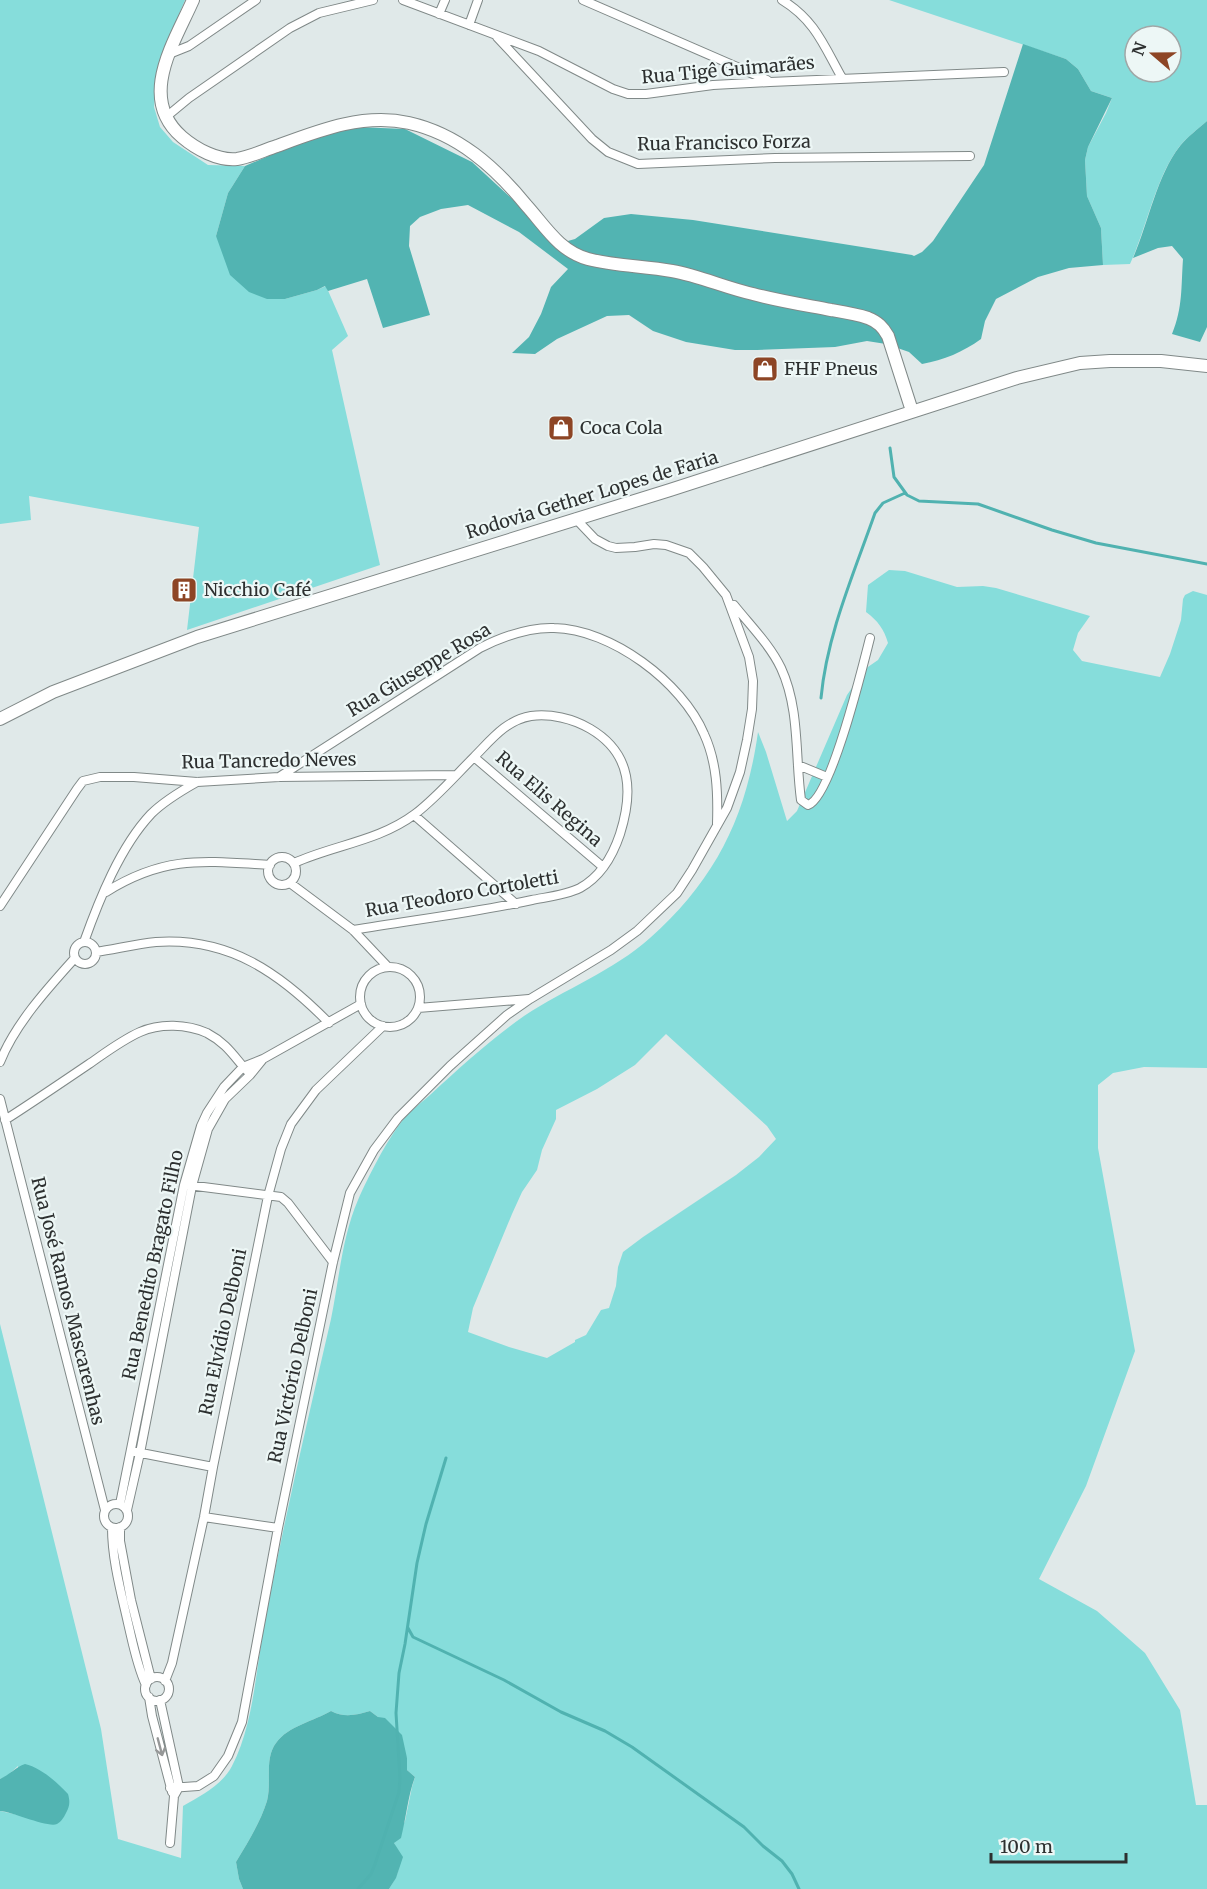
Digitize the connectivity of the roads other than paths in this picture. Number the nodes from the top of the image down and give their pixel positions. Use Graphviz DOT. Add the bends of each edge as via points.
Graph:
graph roads {
  1 [pos="193,0"];
  2 [pos="256,0"];
  3 [pos="373,0"];
  4 [pos="445,0"];
  5 [pos="478,0"];
  6 [pos="583,0"];
  7 [pos="782,0"];
  8 [pos="407,1"];
  9 [pos="602,4"];
  10 [pos="439,14"];
  11 [pos="469,25"];
  12 [pos="495,35"];
  13 [pos="169,54"];
  14 [pos="1004,72"];
  15 [pos="842,78"];
  16 [pos="770,82"];
  17 [pos="166,117"];
  18 [pos="970,156"];
  19 [pos="1207,366"];
  20 [pos="912,411"];
  21 [pos="575,518"];
  22 [pos="726,595"];
  23 [pos="870,638"];
  24 [pos="0,719"];
  25 [pos="474,757"];
  26 [pos="798,765"];
  27 [pos="455,776"];
  28 [pos="279,777"];
  29 [pos="827,777"];
  30 [pos="197,782"];
  31 [pos="414,815"];
  32 [pos="717,827"];
  33 [pos="294,863"];
  34 [pos="270,865"];
  35 [pos="603,867"];
  36 [pos="290,883"];
  37 [pos="105,892"];
  38 [pos="516,904"];
  39 [pos="0,906"];
  40 [pos="353,930"];
  41 [pos="84,942"];
  42 [pos="96,952"];
  43 [pos="75,958"];
  44 [pos="388,967"];
  45 [pos="530,999"];
  46 [pos="361,1004"];
  47 [pos="418,1008"];
  48 [pos="329,1023"];
  49 [pos="383,1026"];
  50 [pos="263,1059"];
  51 [pos="0,1062"];
  52 [pos="243,1066"];
  53 [pos="250,1075"];
  54 [pos="0,1099"];
  55 [pos="5,1120"];
  56 [pos="188,1185"];
  57 [pos="268,1196"];
  58 [pos="333,1262"];
  59 [pos="136,1452"];
  60 [pos="213,1467"];
  61 [pos="123,1507"];
  62 [pos="105,1510"];
  63 [pos="204,1517"];
  64 [pos="116,1527"];
  65 [pos="278,1528"];
  66 [pos="165,1680"];
  67 [pos="149,1682"];
  68 [pos="149,1697"];
  69 [pos="160,1700"];
  70 [pos="174,1790"];
  71 [pos="170,1843"];
  1 -- 13 [label="street"];
  2 -- 13 [label="street" via="189,46"];
  3 -- 17 [label="street" via="319,13 290,28"];
  4 -- 10 [label="street"];
  5 -- 11 [label="street"];
  6 -- 9 [label="street"];
  7 -- 15 [label="street" via="804,15 816,30"];
  8 -- 10 [label="street, Rua Tigê Guimarães"];
  9 -- 16 [label="street"];
  10 -- 11 [label="street, Rua Tigê Guimarães"];
  11 -- 12 [label="street, Rua Tigê Guimarães"];
  12 -- 16 [label="street, Rua Tigê Guimarães" via="539,51 628,94"];
  12 -- 18 [label="street, Rua Francisco Forza" via="592,139 608,152 638,164"];
  13 -- 17 [label="street" via="160,85"];
  14 -- 15 [label="street, Rua Tigê Guimarães"];
  15 -- 16 [label="street, Rua Tigê Guimarães"];
  17 -- 20 [label="street" via="186,141 231,159 326,128 374,119 436,131 483,159 553,238 573,253 600,261 673,271 754,295 860,315 877,323 888,336"];
  19 -- 20 [label="street, Rodovia Gether Lopes de Faria" via="1153,361 1080,363"];
  20 -- 21 [label="street, Rodovia Gether Lopes de Faria"];
  21 -- 22 [label="street" via="595,539 608,546 666,545 689,553"];
  21 -- 24 [label="street, Rodovia Gether Lopes de Faria" via="197,637 53,692"];
  22 -- 26 [label="street" via="780,666 793,709"];
  22 -- 32 [label="street, Rua Victório Delboni" via="749,657 752,709 740,772"];
  23 -- 29 [label="street" via="839,751"];
  25 -- 27 [label="street, Rua Teodoro Cortoletti"];
  25 -- 35 [label="street, Rua Elis Regina"];
  25 -- 35 [label="street, Rua Teodoro Cortoletti" via="497,732 532,716 568,718 600,735 620,760 628,790 620,834"];
  26 -- 29 [label="street"];
  26 -- 29 [label="street" via="801,800 805,804 813,804"];
  27 -- 28 [label="street, Rua Tancredo Neves"];
  27 -- 31 [label="street, Rua Teodoro Cortoletti"];
  28 -- 30 [label="street, Rua Tancredo Neves"];
  28 -- 32 [label="street, Rua Giuseppe Rosa" via="480,648 529,631 563,628 582,632 626,652 673,688 687,705 705,735 715,770"];
  30 -- 37 [label="street" via="152,813 124,851"];
  30 -- 39 [label="street, Rua Tancredo Neves" via="134,777 83,781"];
  31 -- 33 [label="street, Rua Teodoro Cortoletti" via="370,838"];
  31 -- 38 [label="street"];
  32 -- 45 [label="street, Rua Victório Delboni" via="677,893 637,931"];
  33 -- 34 [label="street" via="283,857"];
  33 -- 36 [label="street" via="296,876"];
  34 -- 36 [label="street" via="269,875 274,882"];
  34 -- 37 [label="street" via="177,863 142,872"];
  35 -- 38 [label="street, Rua Teodoro Cortoletti" via="580,888"];
  36 -- 40 [label="street"];
  37 -- 41 [label="street"];
  38 -- 40 [label="street, Rua Teodoro Cortoletti"];
  40 -- 44 [label="street"];
  41 -- 42 [label="street" via="93,945"];
  41 -- 43 [label="street" via="76,947"];
  42 -- 43 [label="street" via="88,964"];
  42 -- 48 [label="street" via="153,942 201,944 231,951 285,983"];
  43 -- 51 [label="street" via="48,989"];
  44 -- 46 [label="street" via="369,976 363,984"];
  44 -- 47 [label="street" via="398,968 414,979 420,998"];
  45 -- 47 [label="street"];
  45 -- 58 [label="street, Rua Victório Delboni" via="450,1066 398,1118 374,1150 354,1184"];
  46 -- 48 [label="street, Rua Benedito Bragato Filho"];
  46 -- 49 [label="street" via="369,1019"];
  47 -- 49 [label="street" via="405,1023"];
  48 -- 50 [label="street, Rua Benedito Bragato Filho"];
  49 -- 57 [label="street, Rua Elvídio Delboni" via="301,1108 281,1149"];
  50 -- 52 [label="street, Rua Benedito Bragato Filho"];
  50 -- 53 [label="street, Rua Benedito Bragato Filho"];
  52 -- 53 [label="street"];
  52 -- 55 [label="street" via="225,1044 206,1033 182,1026 155,1028 117,1046"];
  52 -- 56 [label="street, Rua Benedito Bragato Filho" via="207,1113"];
  53 -- 56 [label="street, Rua Benedito Bragato Filho" via="230,1093 214,1116"];
  54 -- 55 [label="street, Rua José Ramos Mascarenhas"];
  55 -- 62 [label="street, Rua José Ramos Mascarenhas"];
  56 -- 57 [label="street"];
  56 -- 59 [label="street, Rua Benedito Bragato Filho"];
  57 -- 58 [label="street" via="284,1200"];
  57 -- 60 [label="street, Rua Elvídio Delboni"];
  58 -- 65 [label="street, Rua Victório Delboni"];
  59 -- 60 [label="street"];
  59 -- 61 [label="street, Rua Benedito Bragato Filho"];
  60 -- 63 [label="street, Rua Elvídio Delboni"];
  61 -- 62 [label="street" via="110,1505"];
  61 -- 64 [label="street" via="128,1518"];
  62 -- 64 [label="street" via="104,1520"];
  63 -- 65 [label="street"];
  63 -- 66 [label="street, Rua Elvídio Delboni"];
  64 -- 67 [label="street"];
  65 -- 70 [label="street, Rua Victório Delboni" via="235,1741 218,1772 208,1781"];
  66 -- 67 [label="street" via="156,1677"];
  66 -- 69 [label="street" via="168,1693"];
  67 -- 68 [label="street" via="145,1690"];
  68 -- 69 [label="street"];
  68 -- 70 [label="street, one-way"];
  69 -- 70 [label="street"];
  70 -- 71 [label="street"];
}
